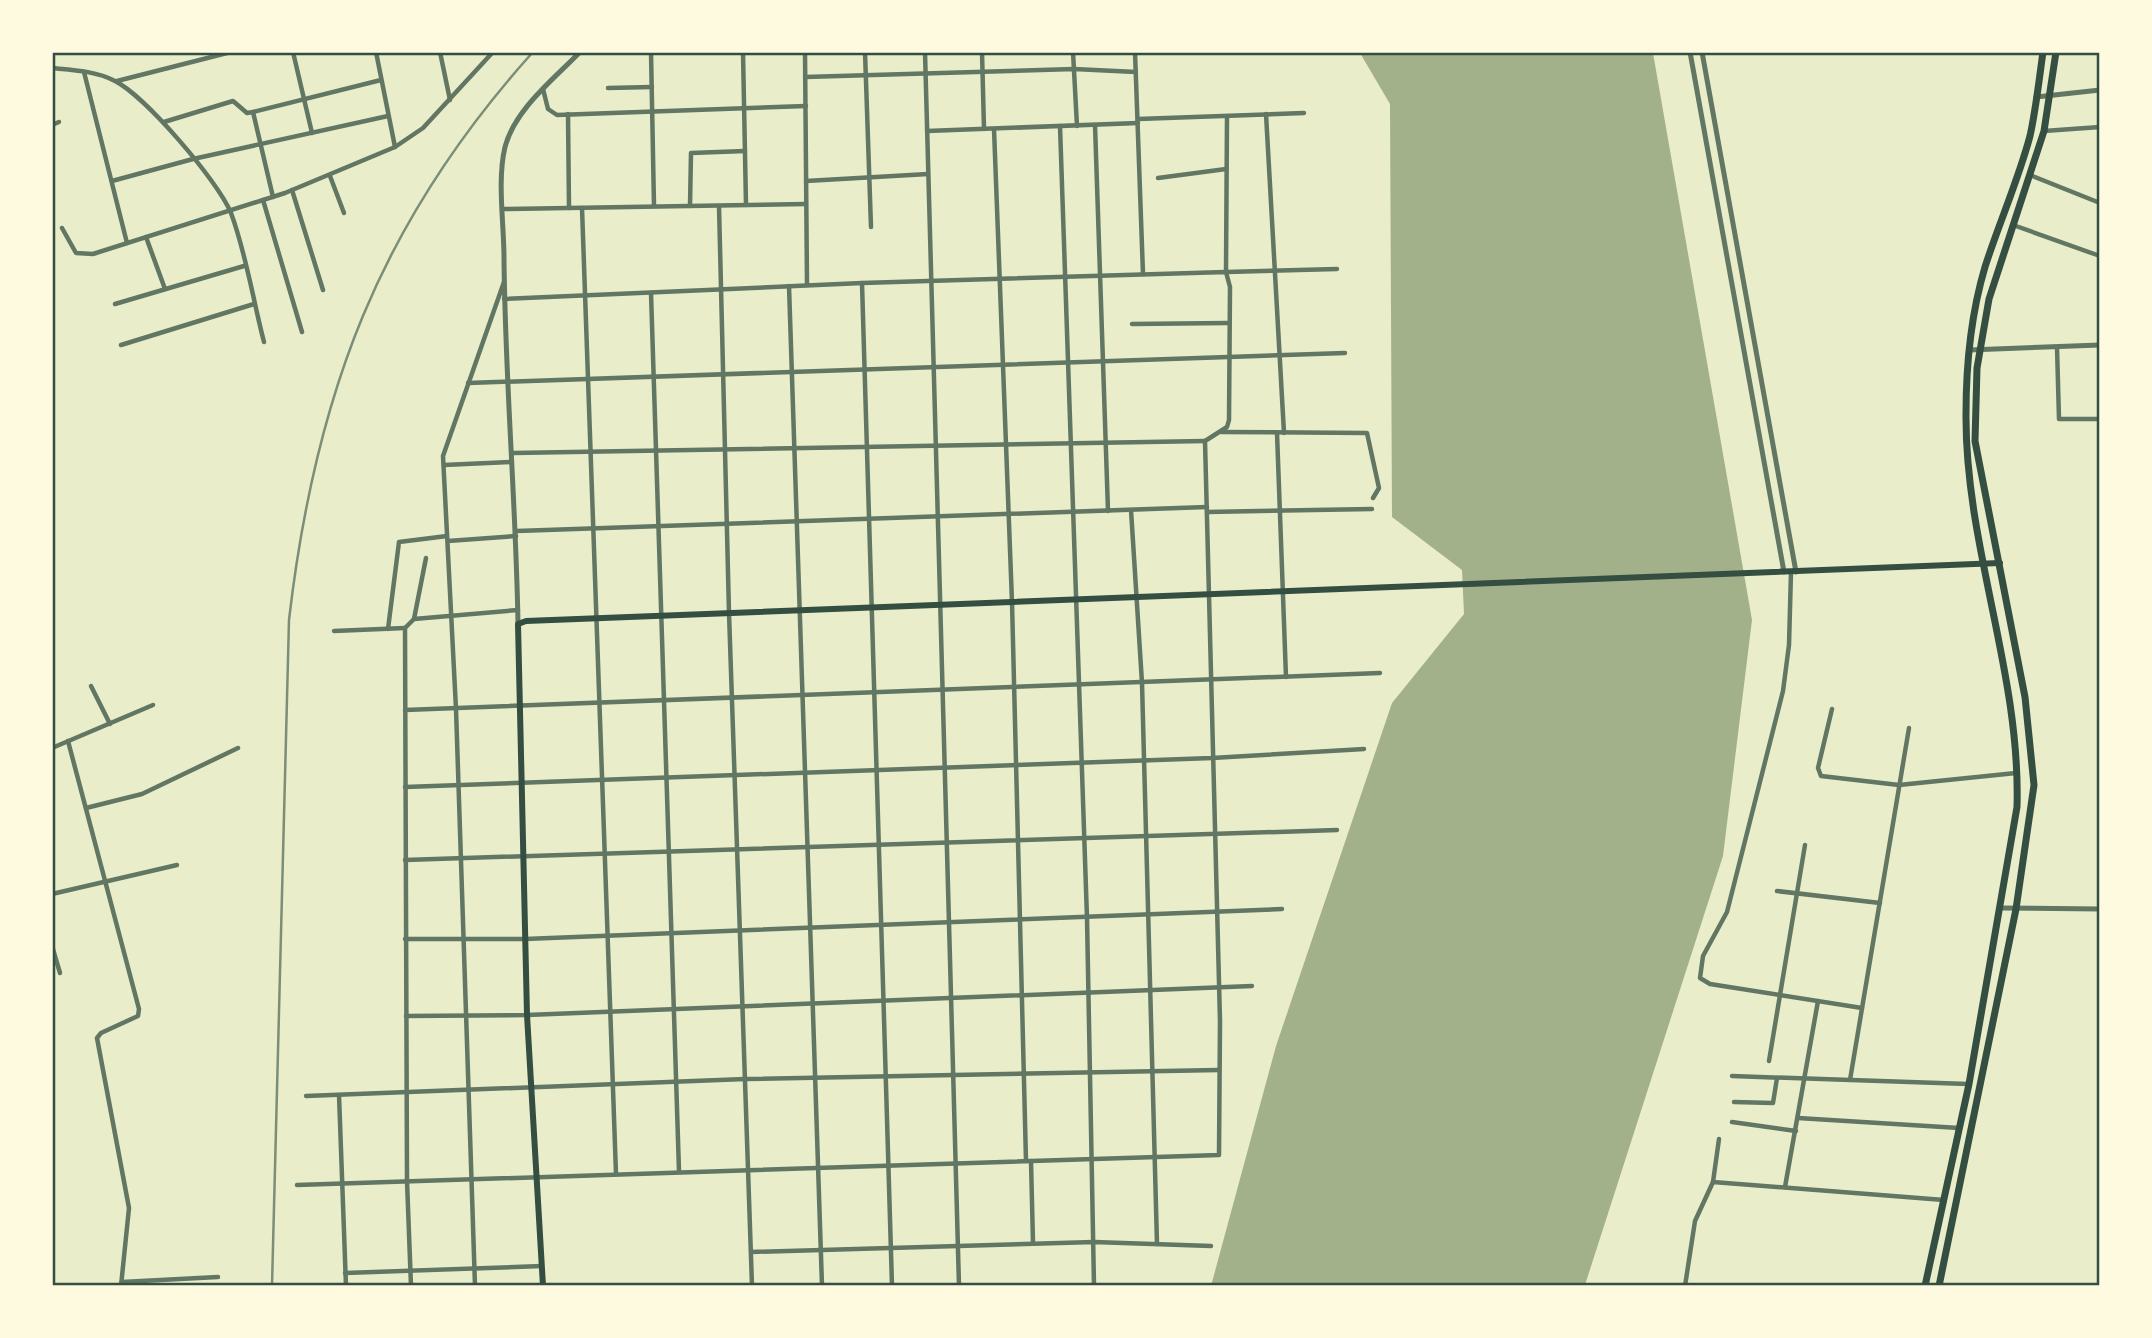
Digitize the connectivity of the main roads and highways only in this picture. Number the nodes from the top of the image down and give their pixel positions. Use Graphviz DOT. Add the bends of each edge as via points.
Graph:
graph roads {
  1 [pos="2043,52"];
  2 [pos="2056,52"];
  3 [pos="2000,563"];
  4 [pos="1985,564"];
  5 [pos="543,1286"];
  6 [pos="1925,1286"];
  7 [pos="1939,1286"];
  1 -- 4 [label="highway" via="2026,150 1985,268 1969,350 1966,442"];
  2 -- 3 [label="highway" via="2044,131 1989,299 1979,349 1975,442"];
  3 -- 4 [label="main road"];
  3 -- 7 [label="highway" via="2025,697 2034,785 2016,909"];
  4 -- 5 [label="main road" via="518,624 527,1015"];
  4 -- 6 [label="highway" via="2011,692 2017,807 1969,1084"];
}
